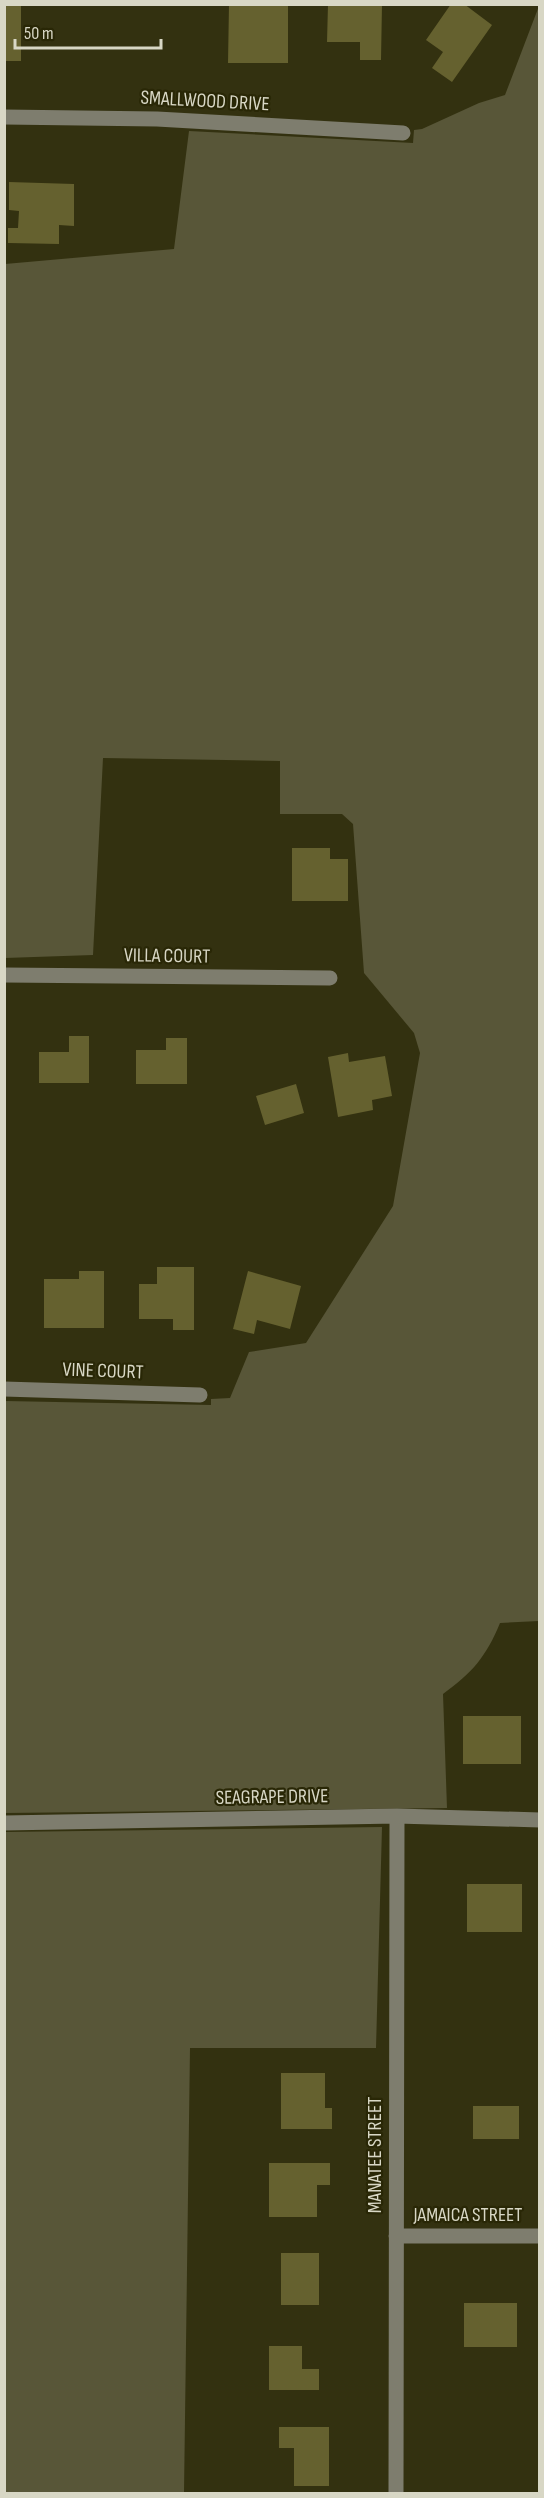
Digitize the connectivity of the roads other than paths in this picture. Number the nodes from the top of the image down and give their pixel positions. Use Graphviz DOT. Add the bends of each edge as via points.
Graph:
graph roads {
  1 [pos="4,117"];
  2 [pos="403,133"];
  3 [pos="4,975"];
  4 [pos="330,978"];
  5 [pos="4,1389"];
  6 [pos="200,1395"];
  7 [pos="397,1816"];
  8 [pos="540,1820"];
  9 [pos="4,1823"];
  10 [pos="396,2236"];
  11 [pos="540,2236"];
  12 [pos="396,2493"];
  1 -- 2 [label="street, SMALLWOOD DRIVE" via="157,119"];
  3 -- 4 [label="street, VILLA COURT"];
  5 -- 6 [label="street, VINE COURT"];
  7 -- 8 [label="street, SEAGRAPE DRIVE"];
  7 -- 9 [label="street, SEAGRAPE DRIVE"];
  7 -- 10 [label="street, MANATEE STREET"];
  10 -- 11 [label="street, JAMAICA STREET"];
  10 -- 12 [label="street, MANATEE STREET"];
}
